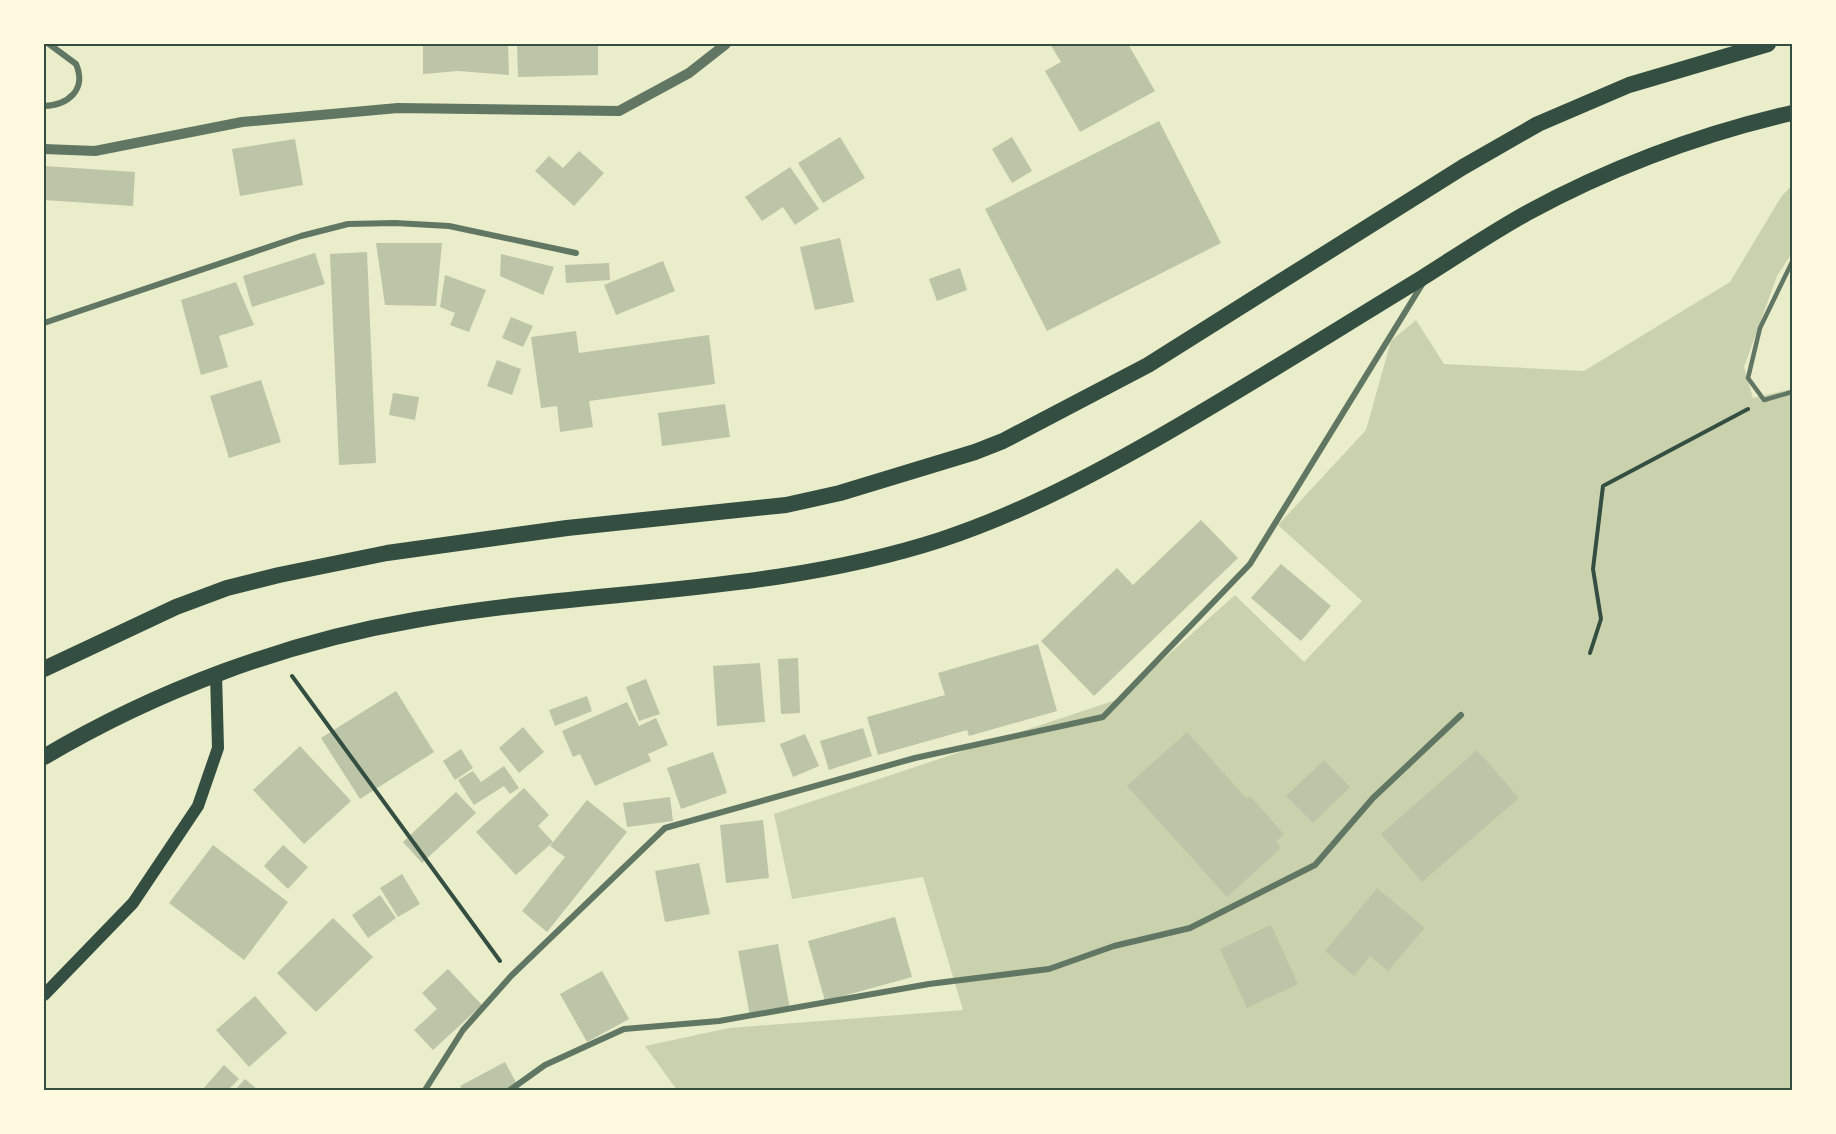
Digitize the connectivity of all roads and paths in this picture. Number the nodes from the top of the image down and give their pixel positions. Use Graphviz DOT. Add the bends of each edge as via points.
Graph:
graph roads {
  1 [pos="49,44"];
  2 [pos="726,44"];
  3 [pos="1768,44"];
  4 [pos="1746,46"];
  5 [pos="44,106"];
  6 [pos="1792,113"];
  7 [pos="44,149"];
  8 [pos="576,253"];
  9 [pos="1792,262"];
  10 [pos="1430,273"];
  11 [pos="44,323"];
  12 [pos="1792,392"];
  13 [pos="1764,400"];
  14 [pos="1590,653"];
  15 [pos="277,655"];
  16 [pos="44,669"];
  17 [pos="216,674"];
  18 [pos="1461,715"];
  19 [pos="44,757"];
  20 [pos="511,976"];
  21 [pos="44,994"];
  22 [pos="425,1090"];
  23 [pos="510,1090"];
  1 -- 5 [label="street" via="76,64 79,83 75,95"];
  2 -- 7 [label="street" via="689,73 619,111 398,108 242,122 95,151"];
  3 -- 4 [label="highway"];
  4 -- 16 [label="highway" via="1629,85 1538,124 1462,167 1148,365 975,452 840,493 786,505 567,528 387,553 279,575 227,588 176,607"];
  6 -- 10 [label="highway" via="1699,138 1585,184 1526,214"];
  8 -- 11 [label="street" via="449,226 348,224 301,236"];
  9 -- 13 [label="lane" via="1760,328 1748,378"];
  10 -- 15 [label="highway" via="1203,412 1057,494 940,540 822,570 418,619 327,639"];
  10 -- 20 [label="street" via="1250,564 1103,717 915,758 665,828"];
  12 -- 13 [label="lane"];
  13 -- 14 [label="path" via="1603,486 1593,569 1601,619"];
  15 -- 17 [label="highway"];
  15 -- 20 [label="path"];
  17 -- 19 [label="highway" via="153,701"];
  17 -- 21 [label="main road" via="218,748 198,806 133,903"];
  18 -- 23 [label="street" via="1373,798 1315,865 1190,927 1114,946 1049,969 929,984 719,1022 624,1029 545,1065"];
  20 -- 22 [label="street" via="463,1030"];
}
